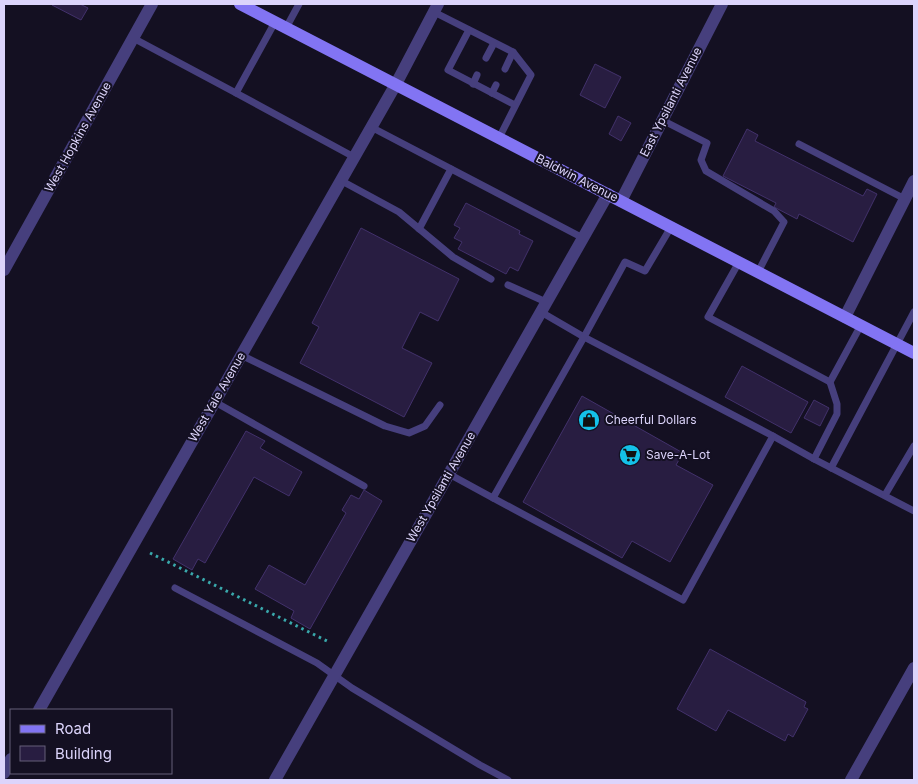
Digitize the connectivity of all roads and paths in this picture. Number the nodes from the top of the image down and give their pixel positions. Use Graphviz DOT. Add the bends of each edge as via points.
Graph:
graph roads {
  1 [pos="152,4"];
  2 [pos="240,4"];
  3 [pos="298,4"];
  4 [pos="722,4"];
  5 [pos="436,8"];
  6 [pos="280,25"];
  7 [pos="469,30"];
  8 [pos="133,38"];
  9 [pos="494,43"];
  10 [pos="513,52"];
  11 [pos="486,58"];
  12 [pos="505,69"];
  13 [pos="477,75"];
  14 [pos="396,84"];
  15 [pos="473,84"];
  16 [pos="496,85"];
  17 [pos="236,93"];
  18 [pos="492,94"];
  19 [pos="515,105"];
  20 [pos="662,120"];
  21 [pos="371,127"];
  22 [pos="499,138"];
  23 [pos="799,144"];
  24 [pos="354,157"];
  25 [pos="451,169"];
  26 [pos="340,180"];
  27 [pos="914,181"];
  28 [pos="608,194"];
  29 [pos="905,199"];
  30 [pos="621,201"];
  31 [pos="671,227"];
  32 [pos="419,229"];
  33 [pos="583,238"];
  34 [pos="739,262"];
  35 [pos="4,270"];
  36 [pos="758,272"];
  37 [pos="491,279"];
  38 [pos="508,285"];
  39 [pos="544,307"];
  40 [pos="914,312"];
  41 [pos="845,317"];
  42 [pos="861,326"];
  43 [pos="584,337"];
  44 [pos="897,344"];
  45 [pos="914,353"];
  46 [pos="242,355"];
  47 [pos="830,382"];
  48 [pos="215,402"];
  49 [pos="440,405"];
  50 [pos="773,436"];
  51 [pos="914,446"];
  52 [pos="814,459"];
  53 [pos="831,468"];
  54 [pos="449,474"];
  55 [pos="364,486"];
  56 [pos="885,495"];
  57 [pos="493,498"];
  58 [pos="914,511"];
  59 [pos="150,553"];
  60 [pos="175,588"];
  61 [pos="329,642"];
  62 [pos="914,668"];
  63 [pos="334,676"];
  64 [pos="40,709"];
  65 [pos="10,762"];
  66 [pos="4,773"];
  67 [pos="275,780"];
  68 [pos="508,780"];
  69 [pos="851,780"];
  1 -- 8 [label="street, West Hopkins Avenue"];
  2 -- 6 [label="main road, Baldwin Avenue"];
  3 -- 6 [label="lane"];
  4 -- 20 [label="street, East Ypsilanti Avenue"];
  5 -- 7 [label="lane"];
  5 -- 14 [label="street, West Yale Avenue"];
  6 -- 14 [label="main road, Baldwin Avenue"];
  6 -- 17 [label="lane"];
  7 -- 9 [label="lane"];
  7 -- 15 [label="lane" via="448,70"];
  8 -- 17 [label="lane"];
  8 -- 35 [label="street, West Hopkins Avenue"];
  9 -- 10 [label="lane"];
  9 -- 11 [label="lane"];
  10 -- 12 [label="lane"];
  10 -- 19 [label="lane" via="531,75"];
  13 -- 15 [label="lane"];
  14 -- 21 [label="street, West Yale Avenue"];
  14 -- 22 [label="main road, Baldwin Avenue"];
  15 -- 18 [label="lane"];
  16 -- 18 [label="lane"];
  17 -- 24 [label="lane"];
  18 -- 19 [label="lane"];
  19 -- 22 [label="lane"];
  20 -- 30 [label="street, East Ypsilanti Avenue"];
  20 -- 36 [label="lane" via="707,143 701,160 706,171 774,211 784,222"];
  21 -- 24 [label="street, West Yale Avenue"];
  21 -- 25 [label="lane"];
  22 -- 28 [label="main road, Baldwin Avenue"];
  23 -- 29 [label="lane"];
  24 -- 26 [label="street, West Yale Avenue"];
  25 -- 32 [label="lane"];
  25 -- 33 [label="lane"];
  26 -- 32 [label="lane" via="399,212"];
  26 -- 46 [label="street, West Yale Avenue"];
  27 -- 29 [label="street"];
  28 -- 30 [label="main road, Baldwin Avenue"];
  28 -- 33 [label="street, West Ypsilanti Avenue"];
  29 -- 41 [label="street"];
  30 -- 31 [label="main road, Baldwin Avenue"];
  31 -- 34 [label="main road, Baldwin Avenue"];
  31 -- 43 [label="lane" via="646,271 625,262"];
  32 -- 37 [label="lane" via="453,257"];
  33 -- 39 [label="street, West Ypsilanti Avenue"];
  34 -- 36 [label="main road, Baldwin Avenue"];
  34 -- 47 [label="lane" via="708,317"];
  36 -- 41 [label="main road, Baldwin Avenue"];
  38 -- 39 [label="lane"];
  39 -- 43 [label="lane"];
  39 -- 54 [label="street, West Ypsilanti Avenue"];
  40 -- 44 [label="lane"];
  41 -- 42 [label="main road, Baldwin Avenue"];
  42 -- 44 [label="main road, Baldwin Avenue"];
  42 -- 47 [label="lane"];
  43 -- 50 [label="lane"];
  43 -- 57 [label="lane"];
  44 -- 45 [label="main road, Baldwin Avenue"];
  44 -- 53 [label="lane"];
  46 -- 48 [label="street, West Yale Avenue"];
  46 -- 49 [label="lane" via="385,426 409,433 425,426"];
  47 -- 52 [label="lane" via="837,414"];
  48 -- 55 [label="lane"];
  48 -- 64 [label="street, West Yale Avenue"];
  50 -- 52 [label="lane"];
  50 -- 57 [label="lane" via="683,600"];
  51 -- 56 [label="lane"];
  52 -- 53 [label="lane"];
  53 -- 56 [label="lane"];
  54 -- 57 [label="lane"];
  54 -- 63 [label="street, West Ypsilanti Avenue"];
  56 -- 58 [label="lane"];
  59 -- 61 [label="path"];
  60 -- 63 [label="lane" via="317,663"];
  62 -- 69 [label="street"];
  63 -- 67 [label="street, West Ypsilanti Avenue"];
  63 -- 68 [label="lane"];
  65 -- 66 [label="street"];
}
